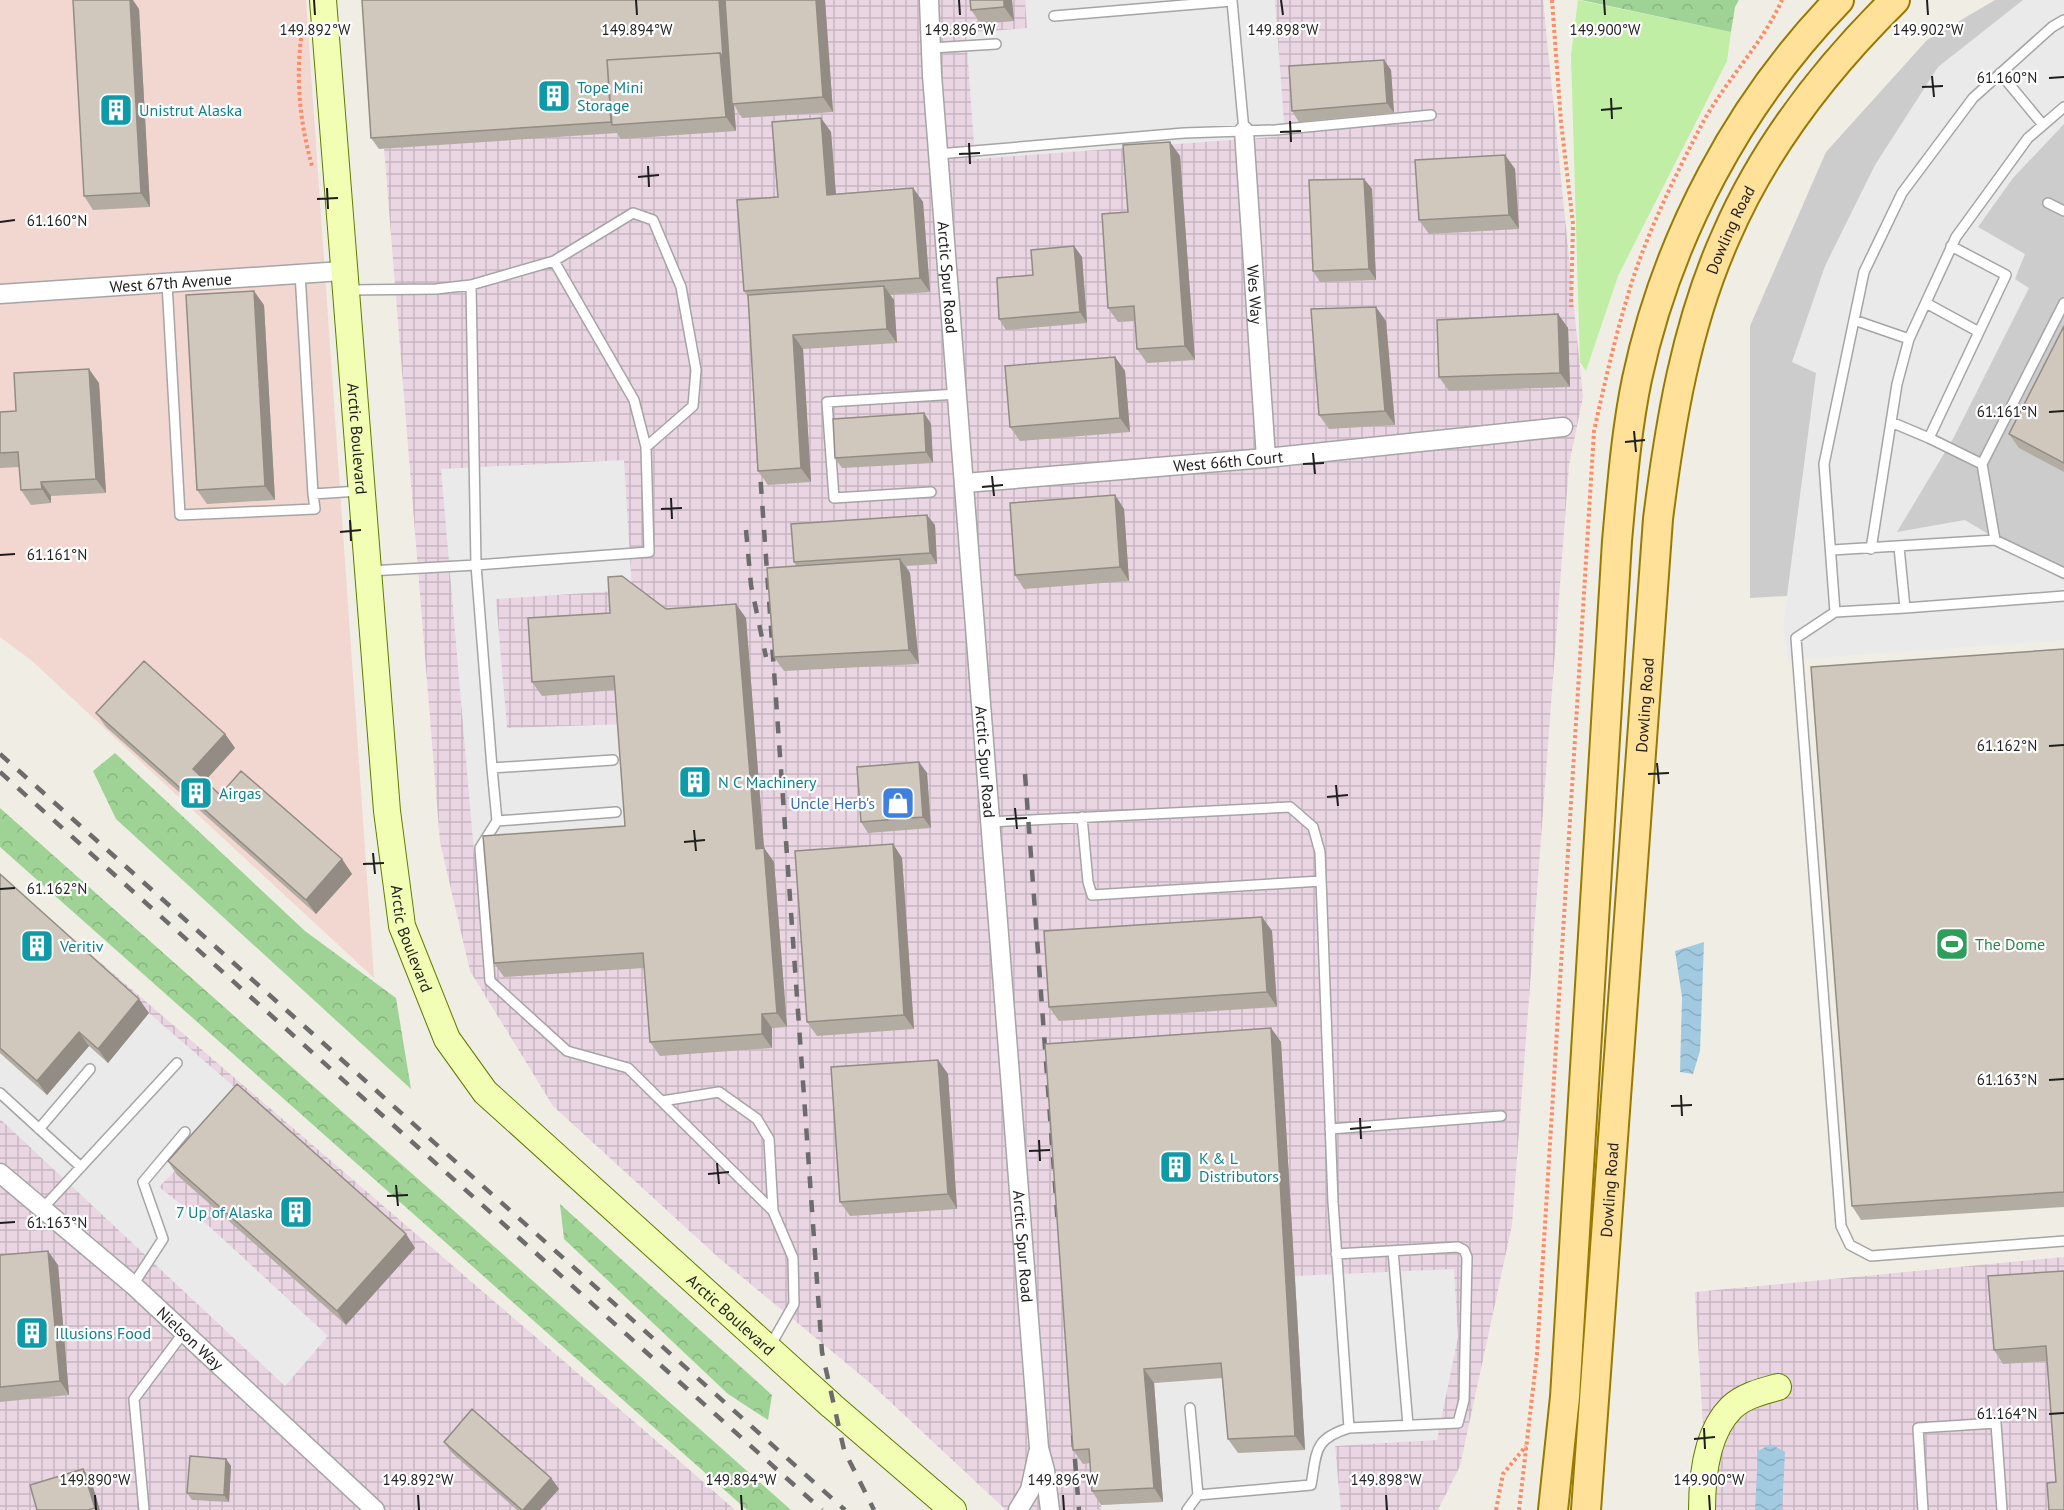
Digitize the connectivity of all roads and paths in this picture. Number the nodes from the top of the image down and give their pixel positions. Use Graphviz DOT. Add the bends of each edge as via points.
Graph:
graph roads {
  1 [pos="323,0"];
  2 [pos="929,0"];
  3 [pos="1233,0"];
  4 [pos="1552,0"];
  5 [pos="1839,0"];
  6 [pos="1895,0"];
  7 [pos="1054,16"];
  8 [pos="2064,20"];
  9 [pos="302,29"];
  10 [pos="996,44"];
  11 [pos="931,48"];
  12 [pos="2000,73"];
  13 [pos="2064,107"];
  14 [pos="1431,115"];
  15 [pos="2043,125"];
  16 [pos="1244,131"];
  17 [pos="938,154"];
  18 [pos="314,175"];
  19 [pos="2048,203"];
  20 [pos="2064,211"];
  21 [pos="1952,246"];
  22 [pos="554,261"];
  23 [pos="300,273"];
  24 [pos="343,281"];
  25 [pos="167,283"];
  26 [pos="471,285"];
  27 [pos="0,294"];
  28 [pos="1926,303"];
  29 [pos="2064,303"];
  30 [pos="1571,307"];
  31 [pos="1854,320"];
  32 [pos="1979,332"];
  33 [pos="1909,339"];
  34 [pos="957,394"];
  35 [pos="1891,422"];
  36 [pos="1563,427"];
  37 [pos="1929,438"];
  38 [pos="646,447"];
  39 [pos="1266,458"];
  40 [pos="1982,464"];
  41 [pos="965,483"];
  42 [pos="360,490"];
  43 [pos="931,492"];
  44 [pos="313,494"];
  45 [pos="1995,540"];
  46 [pos="1899,547"];
  47 [pos="1871,549"];
  48 [pos="1832,550"];
  49 [pos="476,565"];
  50 [pos="367,571"];
  51 [pos="2064,573"];
  52 [pos="2064,596"];
  53 [pos="1905,608"];
  54 [pos="1835,612"];
  55 [pos="613,760"];
  56 [pos="492,768"];
  57 [pos="616,812"];
  58 [pos="1082,817"];
  59 [pos="497,821"];
  60 [pos="989,822"];
  61 [pos="1321,881"];
  62 [pos="177,1063"];
  63 [pos="90,1070"];
  64 [pos="0,1094"];
  65 [pos="662,1101"];
  66 [pos="1501,1116"];
  67 [pos="39,1129"];
  68 [pos="1330,1129"];
  69 [pos="185,1132"];
  70 [pos="81,1167"];
  71 [pos="0,1173"];
  72 [pos="43,1208"];
  73 [pos="773,1211"];
  74 [pos="2064,1241"];
  75 [pos="1393,1251"];
  76 [pos="1336,1254"];
  77 [pos="133,1285"];
  78 [pos="184,1332"];
  79 [pos="768,1348"];
  80 [pos="1778,1387"];
  81 [pos="1190,1408"];
  82 [pos="1408,1425"];
  83 [pos="1349,1428"];
  84 [pos="1526,1445"];
  85 [pos="1039,1448"];
  86 [pos="1198,1495"];
  87 [pos="144,1510"];
  88 [pos="375,1510"];
  89 [pos="953,1510"];
  90 [pos="1018,1510"];
  91 [pos="1050,1510"];
  92 [pos="1187,1510"];
  93 [pos="1496,1510"];
  94 [pos="1553,1510"];
  95 [pos="1586,1510"];
  96 [pos="1702,1510"];
  97 [pos="1923,1510"];
  98 [pos="2002,1510"];
  1 -- 24 [label="main road, Arctic Boulevard"];
  2 -- 11 [label="street, Arctic Spur Road"];
  3 -- 7 [label="lane"];
  3 -- 16 [label="lane"];
  4 -- 30 [label="path" via="1573,224"];
  5 -- 94 [label="main road, Dowling Road" via="1748,113 1719,162 1678,249 1637,379 1617,541 1565,1397"];
  6 -- 95 [label="main road, Dowling Road" via="1818,88 1759,173 1712,269 1681,374 1658,519"];
  8 -- 12 [label="lane"];
  9 -- 18 [label="path" via="297,62 303,134"];
  10 -- 11 [label="lane"];
  11 -- 17 [label="street, Arctic Spur Road"];
  12 -- 15 [label="lane"];
  12 -- 31 [label="lane" via="1973,98 1902,193 1864,272"];
  13 -- 15 [label="lane"];
  14 -- 16 [label="lane"];
  15 -- 21 [label="lane" via="2028,138"];
  16 -- 17 [label="lane"];
  16 -- 39 [label="street, Wes Way"];
  17 -- 34 [label="street, Arctic Spur Road"];
  19 -- 20 [label="lane"];
  21 -- 28 [label="lane"];
  21 -- 32 [label="lane" via="2006,275"];
  22 -- 26 [label="lane"];
  22 -- 38 [label="lane" via="634,400"];
  22 -- 38 [label="lane" via="633,213 653,220 681,287 696,370 693,406"];
  23 -- 24 [label="street, West 67th Avenue"];
  23 -- 25 [label="street, West 67th Avenue"];
  23 -- 44 [label="lane"];
  24 -- 26 [label="lane" via="436,289"];
  24 -- 42 [label="main road, Arctic Boulevard"];
  25 -- 27 [label="street, West 67th Avenue"];
  25 -- 44 [label="lane" via="180,515 315,509"];
  26 -- 49 [label="lane"];
  28 -- 32 [label="lane"];
  28 -- 33 [label="lane"];
  29 -- 40 [label="lane"];
  31 -- 33 [label="lane"];
  31 -- 48 [label="lane" via="1824,464"];
  32 -- 37 [label="lane"];
  33 -- 35 [label="lane"];
  34 -- 41 [label="street, Arctic Spur Road"];
  34 -- 43 [label="lane" via="827,402 834,498"];
  35 -- 37 [label="lane"];
  35 -- 47 [label="lane"];
  36 -- 39 [label="street, West 66th Court"];
  37 -- 40 [label="lane"];
  38 -- 49 [label="lane" via="649,552"];
  39 -- 41 [label="street, West 66th Court"];
  40 -- 45 [label="lane"];
  41 -- 60 [label="street, Arctic Spur Road"];
  42 -- 44 [label="lane"];
  42 -- 50 [label="main road, Arctic Boulevard"];
  45 -- 46 [label="lane"];
  45 -- 51 [label="lane"];
  46 -- 47 [label="lane"];
  46 -- 53 [label="lane"];
  47 -- 48 [label="lane"];
  48 -- 54 [label="lane"];
  49 -- 50 [label="lane"];
  49 -- 56 [label="lane"];
  50 -- 79 [label="main road, Arctic Boulevard" via="387,811 402,926 447,1039 485,1092"];
  52 -- 53 [label="lane"];
  53 -- 54 [label="lane"];
  54 -- 74 [label="lane" via="1796,638 1841,1226 1850,1245 1870,1256"];
  55 -- 56 [label="lane"];
  56 -- 59 [label="lane"];
  57 -- 59 [label="lane"];
  58 -- 60 [label="lane"];
  58 -- 61 [label="lane" via="1290,807 1313,827 1320,852"];
  58 -- 61 [label="lane" via="1092,895"];
  59 -- 65 [label="lane" via="480,848 490,981 567,1052 628,1068"];
  60 -- 85 [label="street, Arctic Spur Road"];
  61 -- 68 [label="lane"];
  62 -- 70 [label="lane"];
  63 -- 67 [label="lane"];
  64 -- 67 [label="lane"];
  65 -- 73 [label="lane"];
  65 -- 73 [label="lane" via="719,1092 757,1119 769,1139"];
  66 -- 68 [label="lane"];
  67 -- 70 [label="lane"];
  68 -- 76 [label="lane"];
  69 -- 77 [label="lane" via="143,1182 164,1239"];
  70 -- 72 [label="lane"];
  71 -- 72 [label="street, Nielson Way"];
  72 -- 77 [label="street, Nielson Way"];
  73 -- 79 [label="lane" via="793,1258 794,1304"];
  75 -- 76 [label="lane"];
  75 -- 82 [label="lane"];
  75 -- 82 [label="lane" via="1458,1247 1467,1257 1464,1400 1458,1423"];
  76 -- 83 [label="lane"];
  77 -- 78 [label="street, Nielson Way"];
  78 -- 87 [label="lane" via="134,1399"];
  78 -- 88 [label="street, Nielson Way"];
  79 -- 89 [label="main road, Arctic Boulevard"];
  80 -- 96 [label="main road" via="1731,1407 1716,1431 1702,1478"];
  81 -- 86 [label="lane"];
  82 -- 83 [label="lane"];
  83 -- 86 [label="lane" via="1330,1434 1317,1448 1311,1485"];
  84 -- 93 [label="path" via="1503,1474"];
  85 -- 90 [label="street, Arctic Spur Road" via="1030,1490"];
  85 -- 91 [label="street, Arctic Spur Road"];
  86 -- 92 [label="lane"];
  97 -- 98 [label="lane" via="1918,1428 1996,1423"];
}
